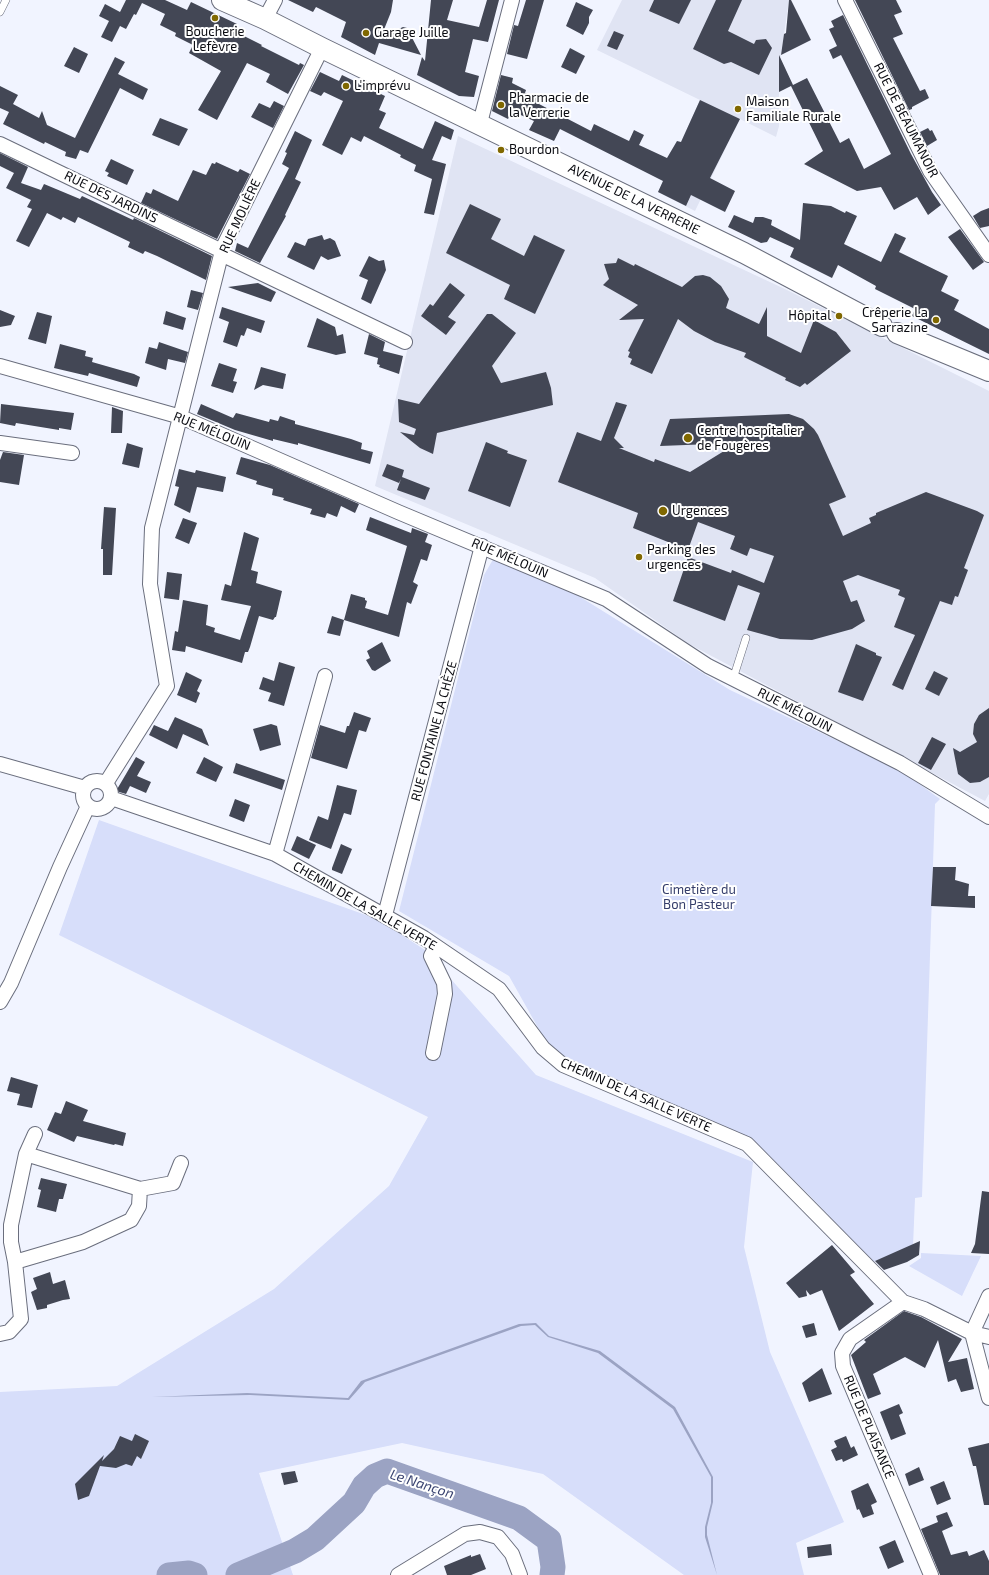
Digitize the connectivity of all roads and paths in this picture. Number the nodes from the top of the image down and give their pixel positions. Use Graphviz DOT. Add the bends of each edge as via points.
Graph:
graph roads {
  1 [pos="6,0"];
  2 [pos="222,0"];
  3 [pos="275,0"];
  4 [pos="512,0"];
  5 [pos="845,0"];
  6 [pos="0,12"];
  7 [pos="265,19"];
  8 [pos="322,48"];
  9 [pos="480,123"];
  10 [pos="0,144"];
  11 [pos="983,240"];
  12 [pos="221,252"];
  13 [pos="989,255"];
  14 [pos="405,342"];
  15 [pos="0,367"];
  16 [pos="989,371"];
  17 [pos="181,417"];
  18 [pos="0,443"];
  19 [pos="72,453"];
  20 [pos="482,546"];
  21 [pos="746,638"];
  22 [pos="325,676"];
  23 [pos="733,678"];
  24 [pos="0,764"];
  25 [pos="106,784"];
  26 [pos="85,788"];
  27 [pos="111,798"];
  28 [pos="88,806"];
  29 [pos="989,817"];
  30 [pos="275,854"];
  31 [pos="385,915"];
  32 [pos="436,946"];
  33 [pos="0,1002"];
  34 [pos="433,1053"];
  35 [pos="35,1134"];
  36 [pos="26,1154"];
  37 [pos="181,1163"];
  38 [pos="140,1189"];
  39 [pos="15,1262"];
  40 [pos="989,1296"];
  41 [pos="903,1302"];
  42 [pos="972,1333"];
  43 [pos="0,1334"];
  44 [pos="989,1337"];
  45 [pos="989,1398"];
  46 [pos="398,1575"];
  47 [pos="520,1575"];
  48 [pos="931,1575"];
  1 -- 6 [label="lane"];
  2 -- 7 [label="main road, AVENUE DE LA VERRERIE"];
  3 -- 7 [label="street"];
  4 -- 9 [label="street"];
  5 -- 11 [label="street, RUE DE BEAUMANOIR" via="930,171"];
  7 -- 8 [label="main road, AVENUE DE LA VERRERIE"];
  8 -- 9 [label="main road, AVENUE DE LA VERRERIE"];
  8 -- 12 [label="street, RUE MOLIÈRE"];
  9 -- 16 [label="main road, AVENUE DE LA VERRERIE" via="744,253 890,329"];
  10 -- 12 [label="street, RUE DES JARDINS"];
  11 -- 13 [label="street, RUE DE BEAUMANOIR"];
  12 -- 14 [label="street, RUE DES JARDINS"];
  12 -- 17 [label="street, RUE MOLIÈRE"];
  15 -- 17 [label="street, RUE MÉLOUIN"];
  17 -- 20 [label="street, RUE MÉLOUIN"];
  17 -- 25 [label="street, RUE MOLIÈRE" via="152,528 150,584 167,686"];
  18 -- 19 [label="street"];
  20 -- 23 [label="street, RUE MÉLOUIN" via="606,599 708,666"];
  20 -- 31 [label="street, RUE FONTAINE LA CHÈZE"];
  21 -- 23 [label="lane"];
  22 -- 30 [label="street"];
  23 -- 29 [label="street, RUE MÉLOUIN" via="900,763"];
  24 -- 26 [label="street"];
  25 -- 26 [label="street" via="94,781"];
  25 -- 27 [label="street" via="111,790"];
  26 -- 28 [label="street" via="83,798"];
  27 -- 28 [label="street" via="102,808"];
  27 -- 30 [label="street, CHEMIN DE LA SALLE VERTE"];
  28 -- 33 [label="street" via="11,983"];
  30 -- 31 [label="street, CHEMIN DE LA SALLE VERTE"];
  31 -- 32 [label="street, CHEMIN DE LA SALLE VERTE"];
  32 -- 34 [label="street" via="431,956 444,983 445,994"];
  32 -- 41 [label="street, CHEMIN DE LA SALLE VERTE" via="499,989 543,1048 562,1065 747,1144"];
  35 -- 36 [label="street"];
  36 -- 38 [label="street"];
  36 -- 39 [label="street" via="11,1225"];
  37 -- 38 [label="street" via="173,1184"];
  38 -- 39 [label="street" via="139,1206 131,1220 83,1242"];
  39 -- 43 [label="street" via="21,1319 9,1332"];
  40 -- 42 [label="street"];
  41 -- 42 [label="street" via="924,1309"];
  41 -- 48 [label="street, RUE DE PLAISANCE" via="850,1339 842,1352 843,1366"];
  42 -- 44 [label="street"];
  42 -- 45 [label="street"];
  46 -- 47 [label="street" via="465,1534 480,1532 498,1537 512,1554"];
}
